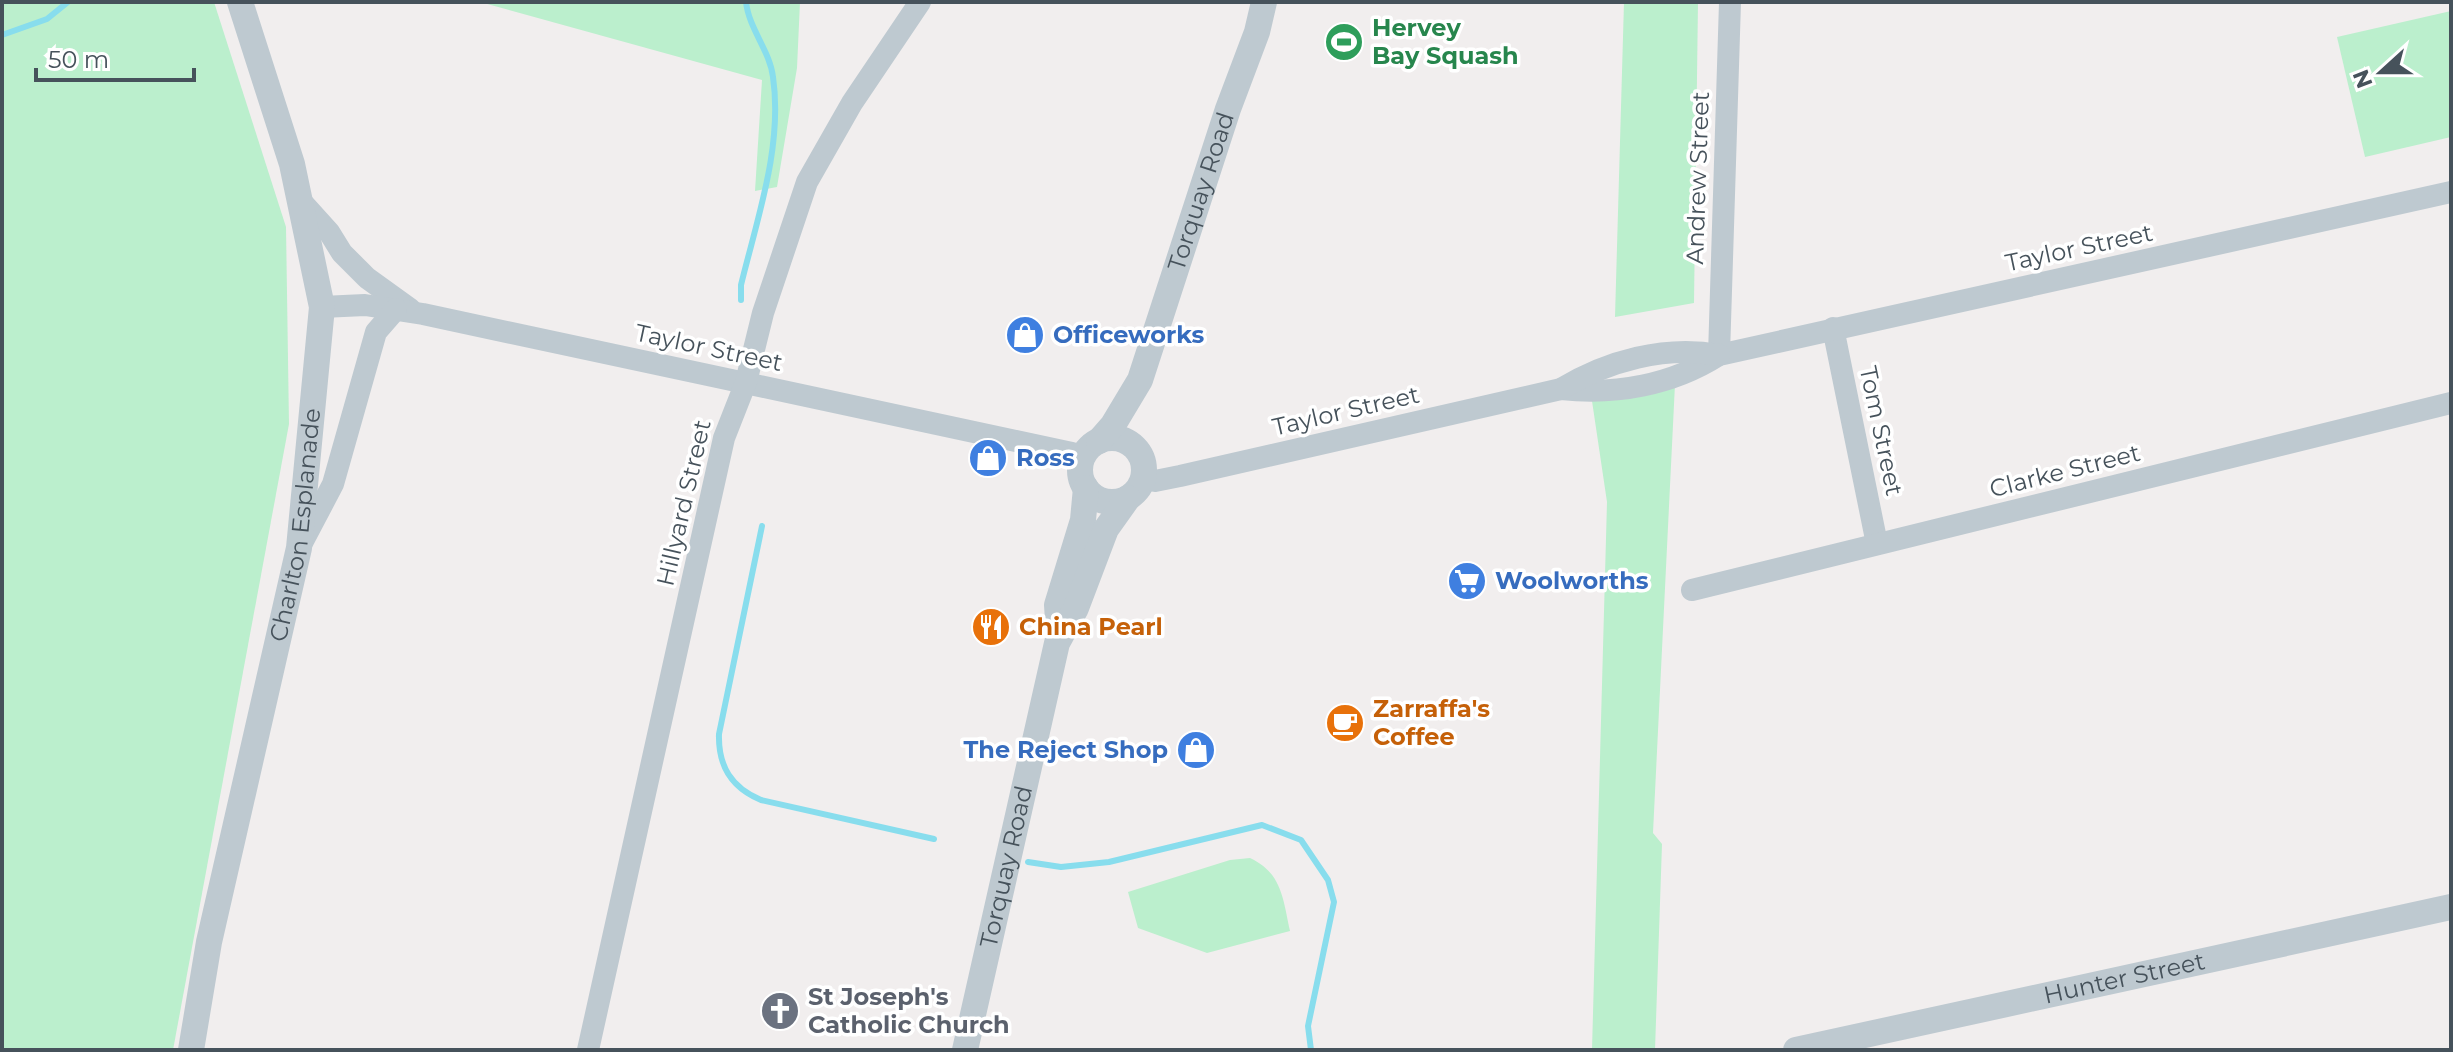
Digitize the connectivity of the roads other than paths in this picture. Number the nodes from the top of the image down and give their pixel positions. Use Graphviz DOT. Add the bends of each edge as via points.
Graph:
graph roads {
  1 [pos="240,2"];
  2 [pos="920,2"];
  3 [pos="1264,2"];
  4 [pos="1730,2"];
  5 [pos="2451,192"];
  6 [pos="301,201"];
  7 [pos="322,307"];
  8 [pos="405,310"];
  9 [pos="1833,328"];
  10 [pos="1719,355"];
  11 [pos="1140,380"];
  12 [pos="746,382"];
  13 [pos="2451,403"];
  14 [pos="1090,450"];
  15 [pos="1138,451"];
  16 [pos="1086,488"];
  17 [pos="1135,488"];
  18 [pos="1877,544"];
  19 [pos="299,548"];
  20 [pos="1692,590"];
  21 [pos="1059,638"];
  22 [pos="2451,907"];
  23 [pos="1838,1045"];
  24 [pos="191,1050"];
  25 [pos="588,1050"];
  26 [pos="965,1050"];
  27 [pos="1796,1050"];
  1 -- 6 [label="street, Charlton Esplanade"];
  2 -- 12 [label="street, Hillyard Street" via="807,182"];
  3 -- 11 [label="street, Torquay Road"];
  4 -- 10 [label="street, Andrew Street"];
  5 -- 9 [label="street, Taylor Street"];
  6 -- 7 [label="street, Charlton Esplanade"];
  6 -- 8 [label="street" via="342,253"];
  7 -- 8 [label="street, Taylor Street"];
  7 -- 19 [label="street, Charlton Esplanade"];
  8 -- 12 [label="street, Taylor Street"];
  8 -- 19 [label="street" via="376,332 333,484"];
  9 -- 10 [label="street, Taylor Street"];
  9 -- 18 [label="street, Tom Street"];
  10 -- 17 [label="street, Taylor Street" via="1661,382 1603,391 1561,389"];
  11 -- 14 [label="street, Torquay Road" via="1113,425"];
  11 -- 15 [label="street, Torquay Road"];
  12 -- 14 [label="street, Taylor Street" via="1072,453"];
  12 -- 25 [label="street, Hillyard Street" via="725,435"];
  13 -- 18 [label="street, Clarke Street"];
  14 -- 15 [label="street" via="1120,439"];
  14 -- 16 [label="street" via="1082,479"];
  15 -- 17 [label="street" via="1144,469"];
  16 -- 17 [label="street" via="1101,500"];
  16 -- 21 [label="street, Torquay Road" via="1083,520 1057,605"];
  17 -- 21 [label="street, Torquay Road" via="1106,529"];
  18 -- 20 [label="street, Clarke Street"];
  19 -- 24 [label="street, Charlton Esplanade" via="209,942"];
  21 -- 26 [label="street, Torquay Road"];
  22 -- 23 [label="street, Hunter Street"];
  23 -- 27 [label="street, Hunter Street"];
}
